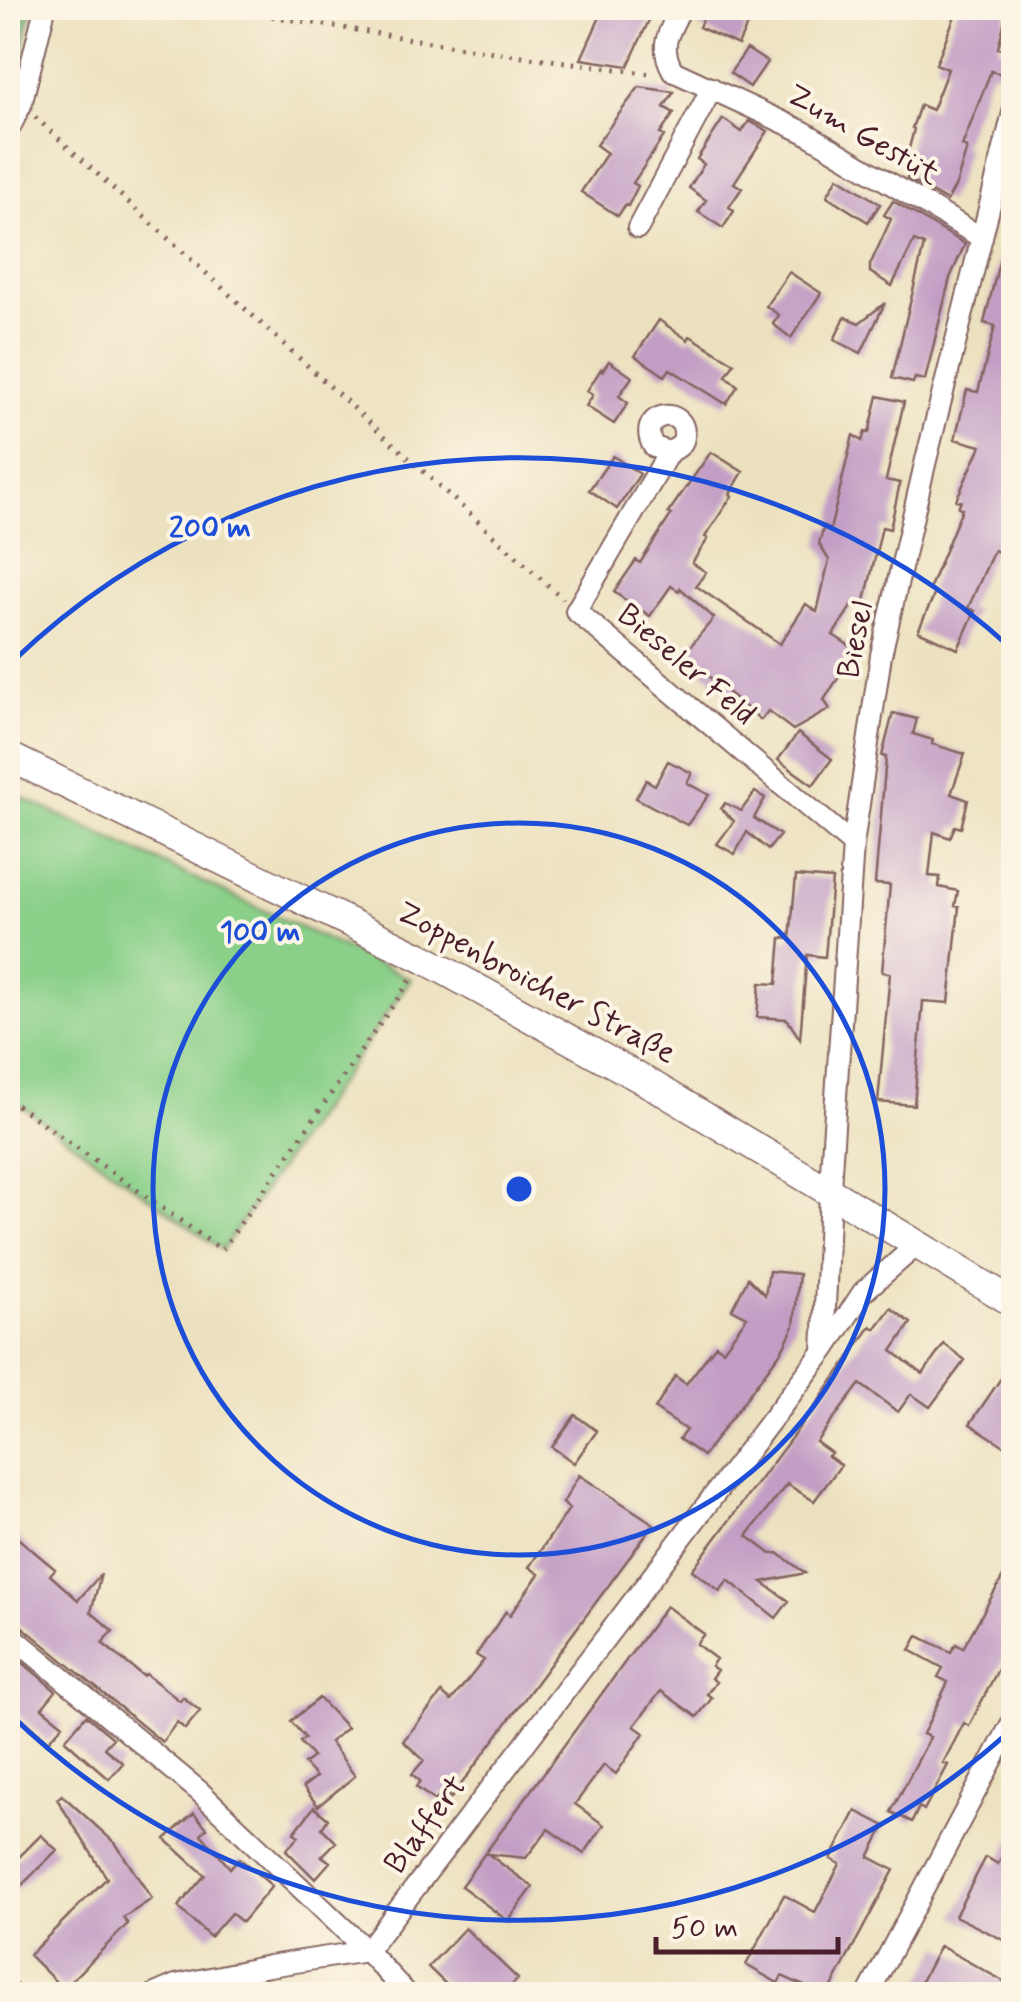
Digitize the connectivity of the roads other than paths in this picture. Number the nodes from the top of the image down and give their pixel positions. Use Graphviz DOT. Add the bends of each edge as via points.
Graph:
graph roads {
  1 [pos="45,8"];
  2 [pos="681,8"];
  3 [pos="712,88"];
  4 [pos="1014,109"];
  5 [pos="8,131"];
  6 [pos="638,228"];
  7 [pos="982,238"];
  8 [pos="669,452"];
  9 [pos="8,756"];
  10 [pos="853,845"];
  11 [pos="830,1193"];
  12 [pos="918,1244"];
  13 [pos="1014,1303"];
  14 [pos="823,1352"];
  15 [pos="8,1633"];
  16 [pos="1014,1720"];
  17 [pos="367,1952"];
  18 [pos="8,1986"];
  19 [pos="20,1994"];
  20 [pos="155,1994"];
  21 [pos="407,1994"];
  22 [pos="868,1994"];
  1 -- 5 [label="street"];
  2 -- 3 [label="street, Zum Gestüt" via="664,42 665,57 673,71"];
  3 -- 6 [label="street"];
  3 -- 7 [label="street, Zum Gestüt" via="804,132"];
  4 -- 7 [label="street, Biesel"];
  7 -- 10 [label="street, Biesel" via="882,655"];
  8 -- 10 [label="street, Bieseler Feld" via="576,611"];
  9 -- 11 [label="main road, Zoppenbroicher Straße" via="424,959"];
  10 -- 11 [label="street, Biesel"];
  11 -- 12 [label="main road, Zoppenbroicher Straße"];
  11 -- 14 [label="street"];
  12 -- 13 [label="main road, Zoppenbroicher Straße"];
  12 -- 14 [label="street, Blaffert" via="863,1292"];
  14 -- 17 [label="street, Blaffert"];
  15 -- 17 [label="street" via="199,1790"];
  16 -- 22 [label="street"];
  17 -- 20 [label="street" via="269,1966"];
  17 -- 21 [label="street"];
  18 -- 19 [label="lane"];
}
